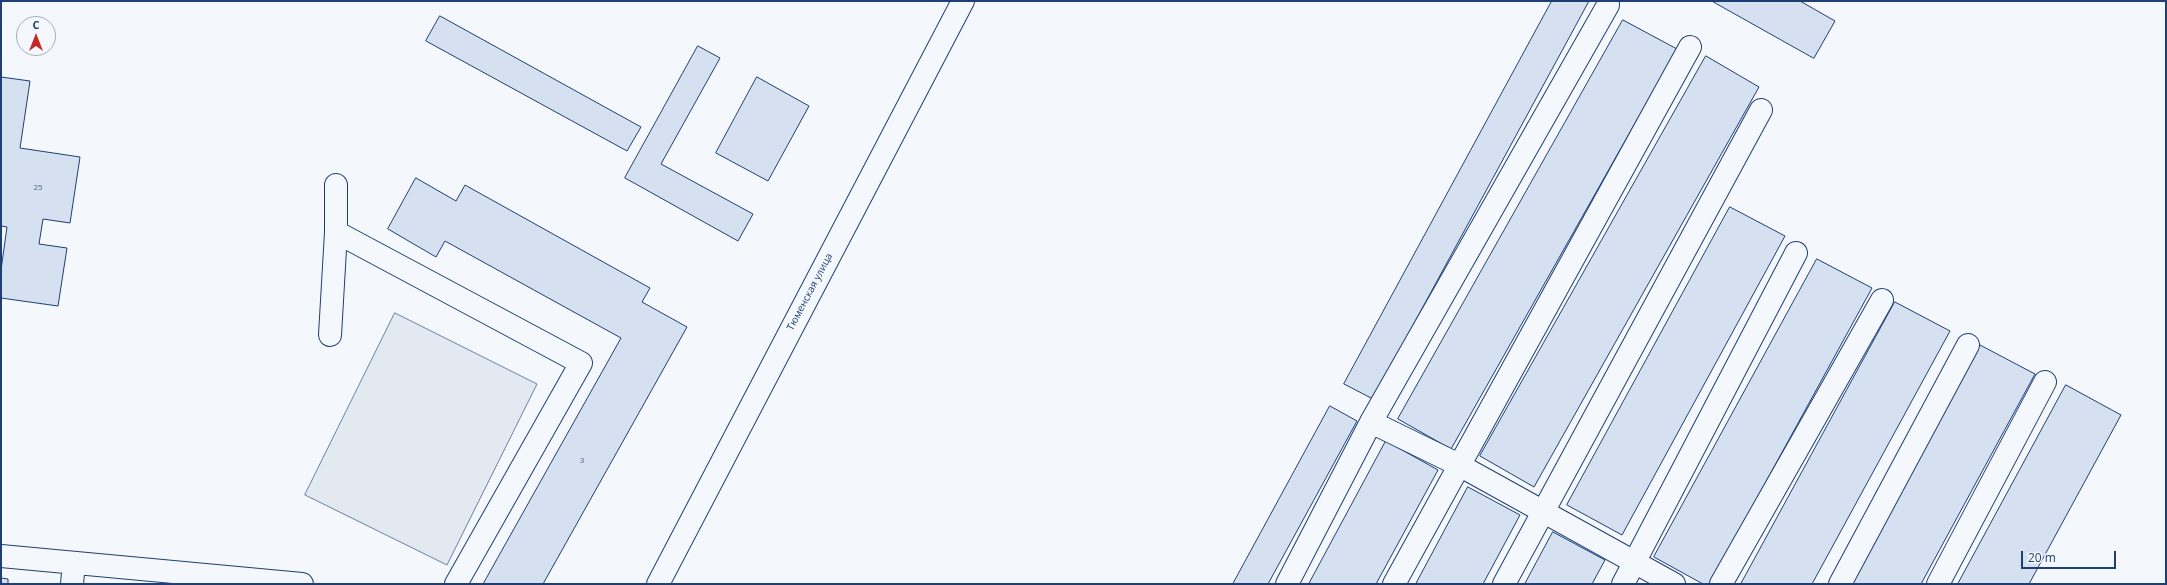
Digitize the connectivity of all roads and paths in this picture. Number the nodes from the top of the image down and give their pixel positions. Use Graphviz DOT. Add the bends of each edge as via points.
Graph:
graph roads {
  1 [pos="963,1"];
  2 [pos="1608,5"];
  3 [pos="1690,47"];
  4 [pos="1761,110"];
  5 [pos="336,185"];
  6 [pos="336,232"];
  7 [pos="1796,253"];
  8 [pos="1882,300"];
  9 [pos="330,335"];
  10 [pos="1968,345"];
  11 [pos="2045,382"];
  12 [pos="1371,422"];
  13 [pos="1459,465"];
  14 [pos="1544,510"];
  15 [pos="1,556"];
  16 [pos="1635,562"];
  17 [pos="74,563"];
  18 [pos="72,584"];
  19 [pos="302,584"];
  20 [pos="456,584"];
  21 [pos="658,584"];
  22 [pos="1287,584"];
  23 [pos="1394,584"];
  24 [pos="1504,584"];
  25 [pos="1623,584"];
  26 [pos="1674,584"];
  27 [pos="1722,584"];
  28 [pos="1840,584"];
  29 [pos="1938,584"];
  1 -- 21 [label="street, Тюменская улица"];
  2 -- 12 [label="street"];
  3 -- 13 [label="street"];
  4 -- 14 [label="street"];
  5 -- 6 [label="street"];
  6 -- 9 [label="street"];
  6 -- 20 [label="street" via="581,363"];
  7 -- 16 [label="street"];
  8 -- 27 [label="street"];
  10 -- 28 [label="street"];
  11 -- 29 [label="street"];
  12 -- 13 [label="street"];
  12 -- 22 [label="street"];
  13 -- 14 [label="street"];
  13 -- 23 [label="street"];
  14 -- 16 [label="street"];
  14 -- 24 [label="street"];
  15 -- 17 [label="street"];
  16 -- 25 [label="street"];
  16 -- 26 [label="street"];
  17 -- 18 [label="street"];
  17 -- 19 [label="street"];
}
